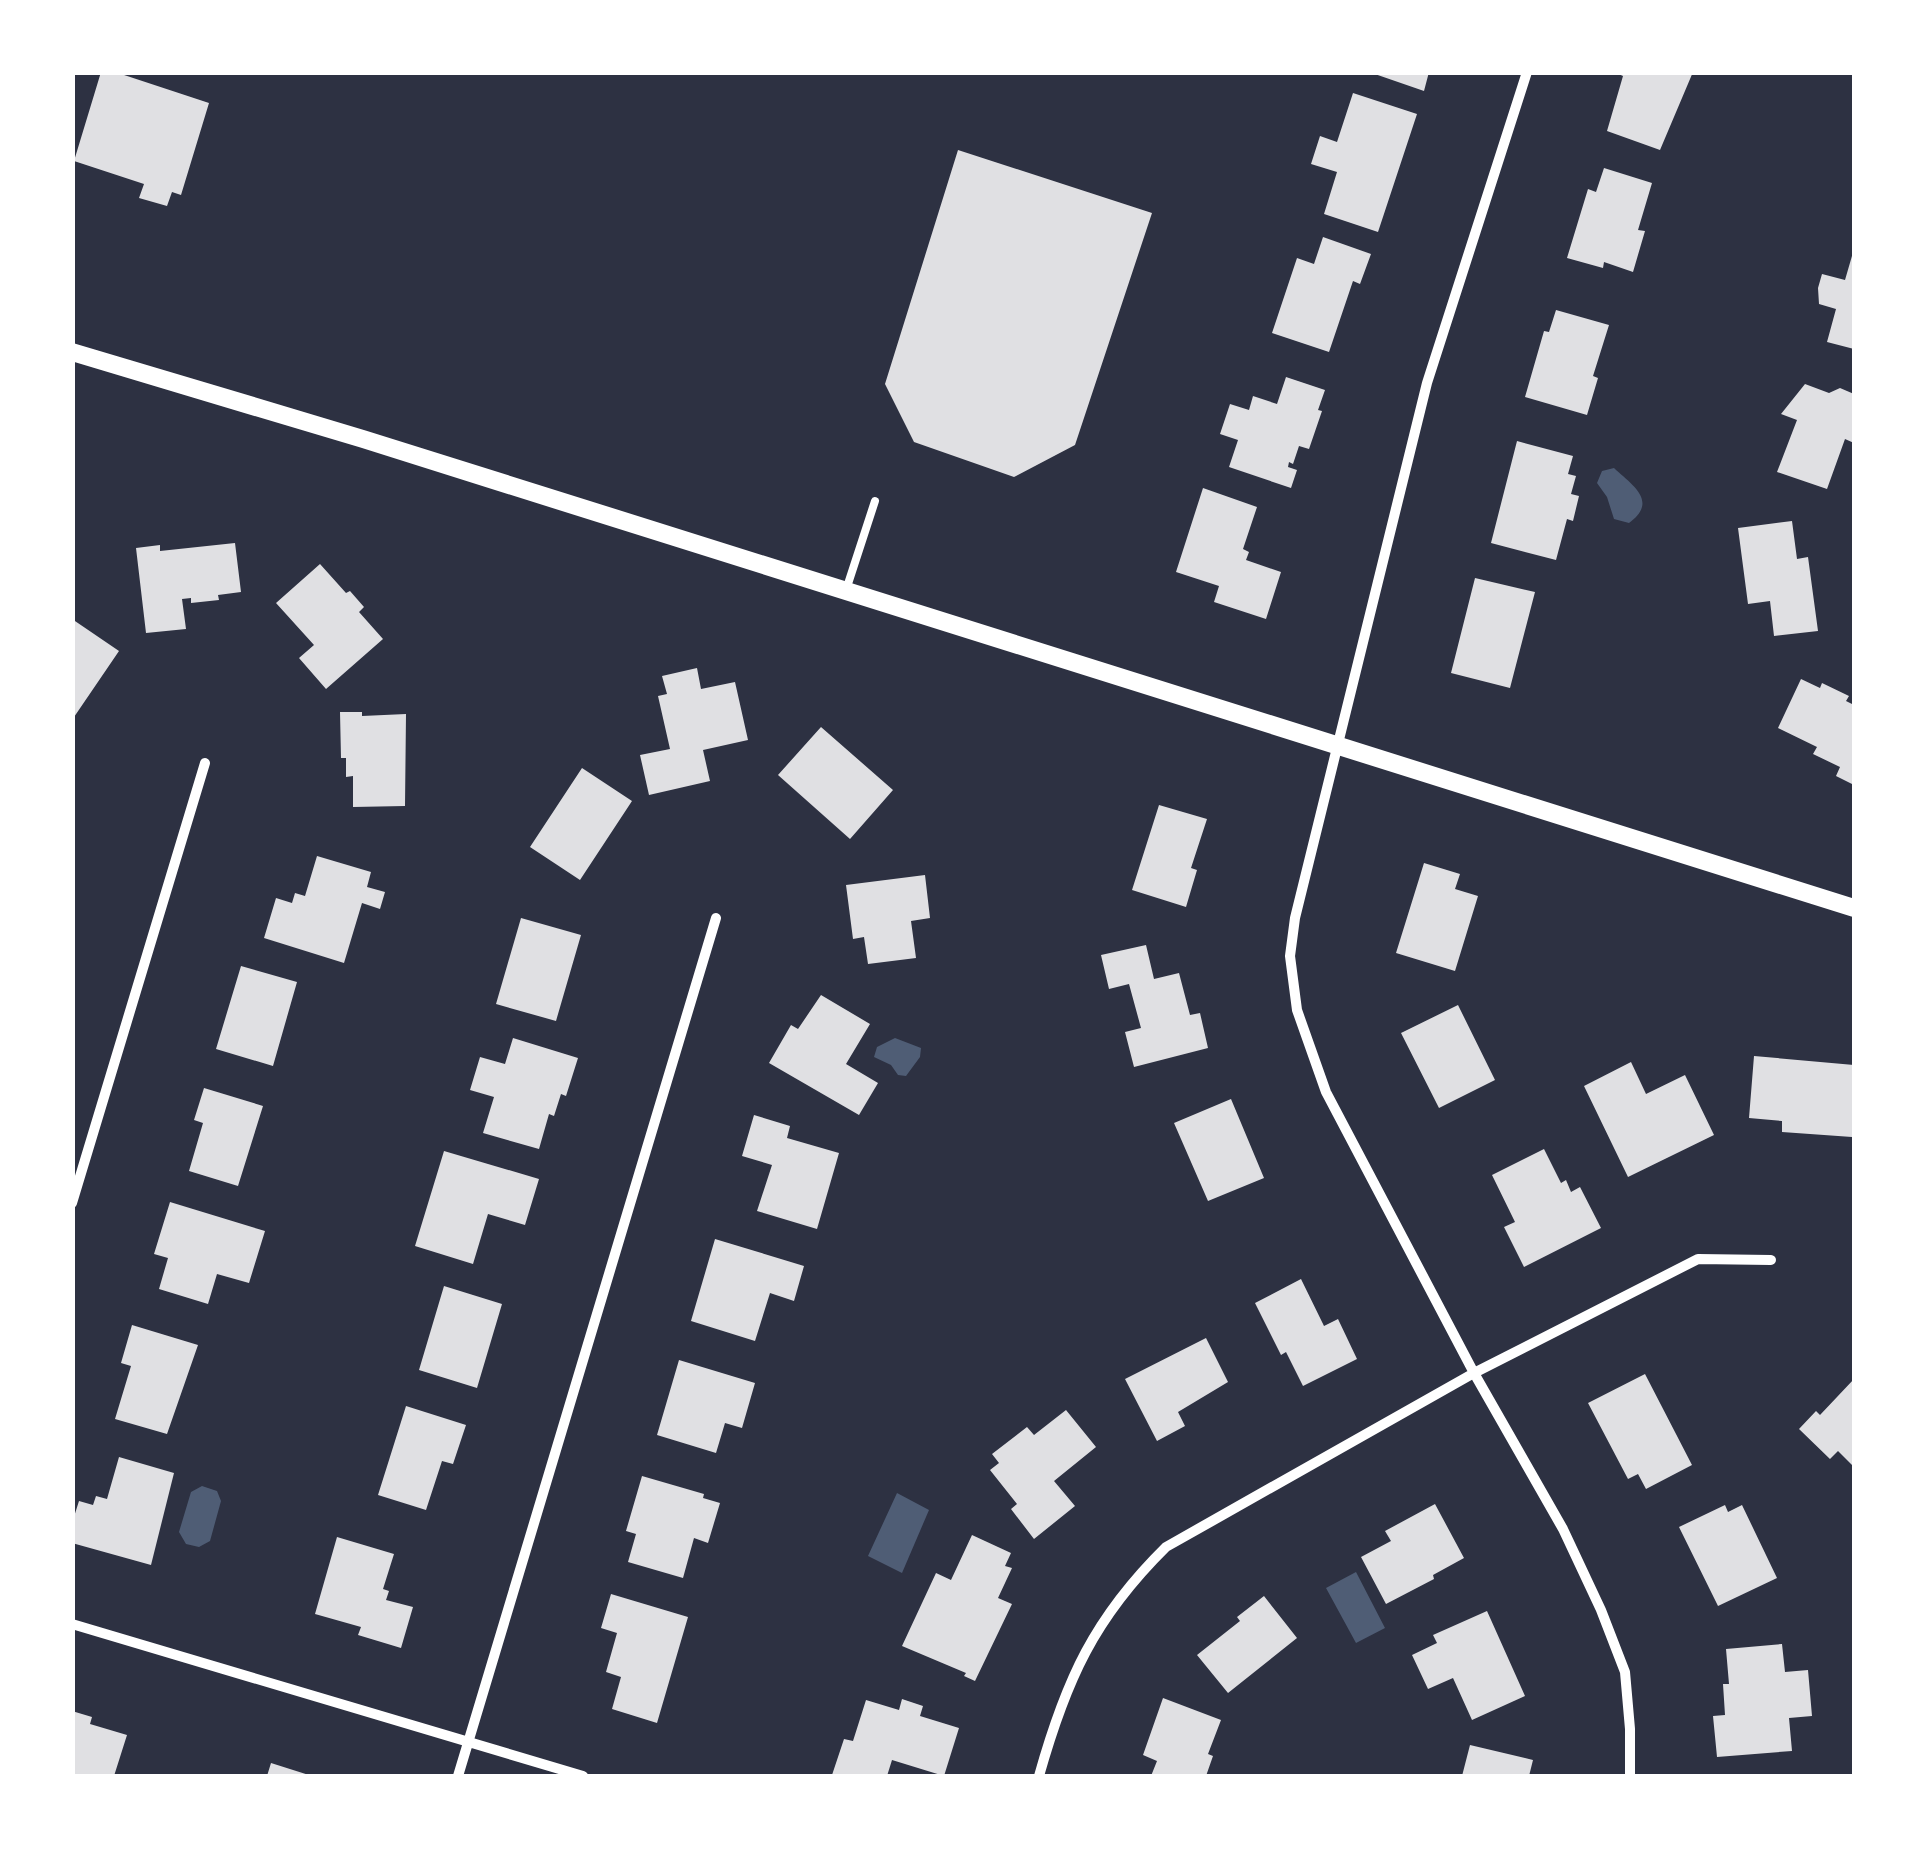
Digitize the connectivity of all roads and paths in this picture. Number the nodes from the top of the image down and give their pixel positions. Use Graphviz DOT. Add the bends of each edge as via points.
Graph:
graph roads {
  1 [pos="1527,72"];
  2 [pos="72,352"];
  3 [pos="875,502"];
  4 [pos="846,590"];
  5 [pos="1339,744"];
  6 [pos="206,763"];
  7 [pos="1854,908"];
  8 [pos="716,918"];
  9 [pos="72,1203"];
  10 [pos="1771,1260"];
  11 [pos="1474,1373"];
  12 [pos="72,1624"];
  13 [pos="469,1742"];
  14 [pos="458,1776"];
  15 [pos="583,1776"];
  16 [pos="1039,1776"];
  17 [pos="1630,1776"];
  1 -- 5 [label="street" via="1427,383"];
  2 -- 4 [label="street"];
  3 -- 4 [label="lane"];
  4 -- 5 [label="street"];
  5 -- 7 [label="street"];
  5 -- 11 [label="street" via="1296,918 1290,956 1297,1010 1326,1092"];
  6 -- 9 [label="street"];
  8 -- 13 [label="street"];
  10 -- 11 [label="street" via="1698,1259"];
  11 -- 16 [label="street" via="1166,1546 1098,1626 1068,1686"];
  11 -- 17 [label="street" via="1601,1610 1625,1672"];
  12 -- 13 [label="street"];
  13 -- 14 [label="street"];
  13 -- 15 [label="street"];
}
